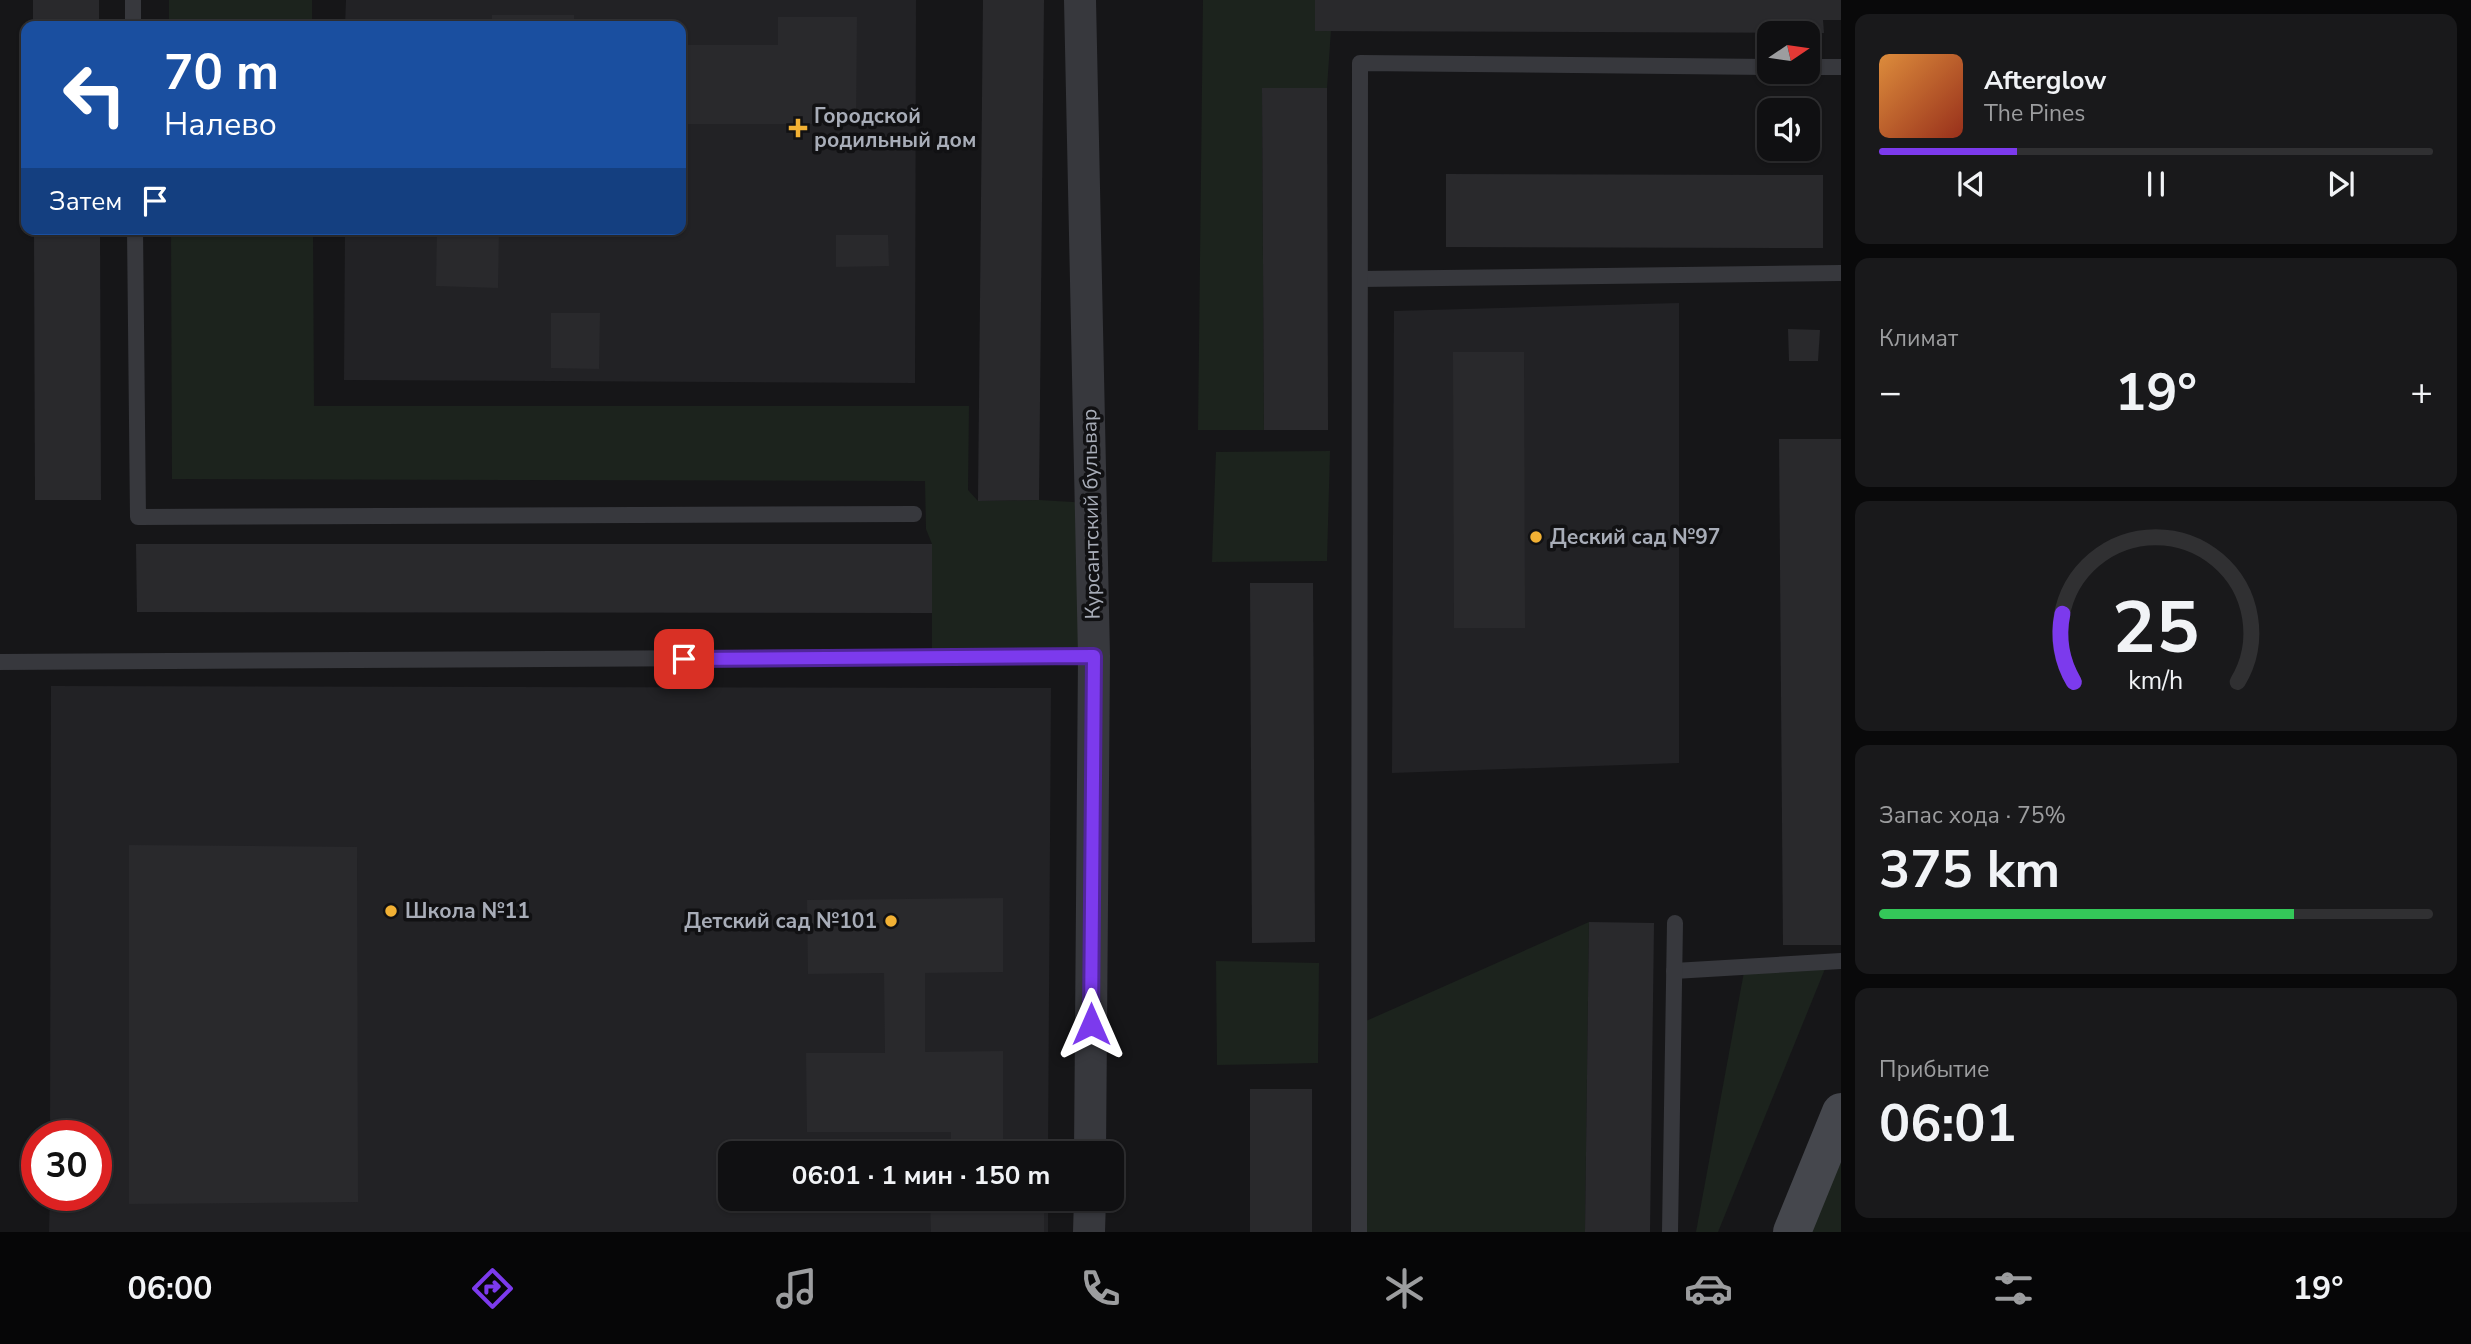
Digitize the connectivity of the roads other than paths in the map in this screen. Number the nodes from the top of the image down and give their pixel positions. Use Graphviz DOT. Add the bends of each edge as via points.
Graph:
graph roads {
  1 [pos="133,0"];
  2 [pos="1080,0"];
  3 [pos="133,21"];
  4 [pos="1757,67"];
  5 [pos="1820,67"];
  6 [pos="1841,67"];
  7 [pos="135,235"];
  8 [pos="1841,273"];
  9 [pos="1360,279"];
  10 [pos="914,514"];
  11 [pos="1094,656"];
  12 [pos="0,662"];
  13 [pos="1675,923"];
  14 [pos="1841,961"];
  15 [pos="1674,971"];
  16 [pos="1841,1112"];
  17 [pos="1090,1141"];
  18 [pos="1090,1211"];
  19 [pos="1089,1232"];
  20 [pos="1359,1232"];
  21 [pos="1670,1232"];
  22 [pos="1792,1232"];
  1 -- 3 [label="lane"];
  2 -- 11 [label="street, Курсантский бульвар"];
  4 -- 9 [label="lane" via="1360,63"];
  5 -- 6 [label="lane"];
  7 -- 10 [label="lane" via="138,517"];
  8 -- 9 [label="lane"];
  9 -- 20 [label="lane"];
  11 -- 12 [label="lane"];
  11 -- 17 [label="street, Курсантский бульвар"];
  13 -- 15 [label="lane"];
  14 -- 15 [label="lane"];
  15 -- 21 [label="lane"];
  16 -- 22 [label="street"];
  18 -- 19 [label="street"];
}
